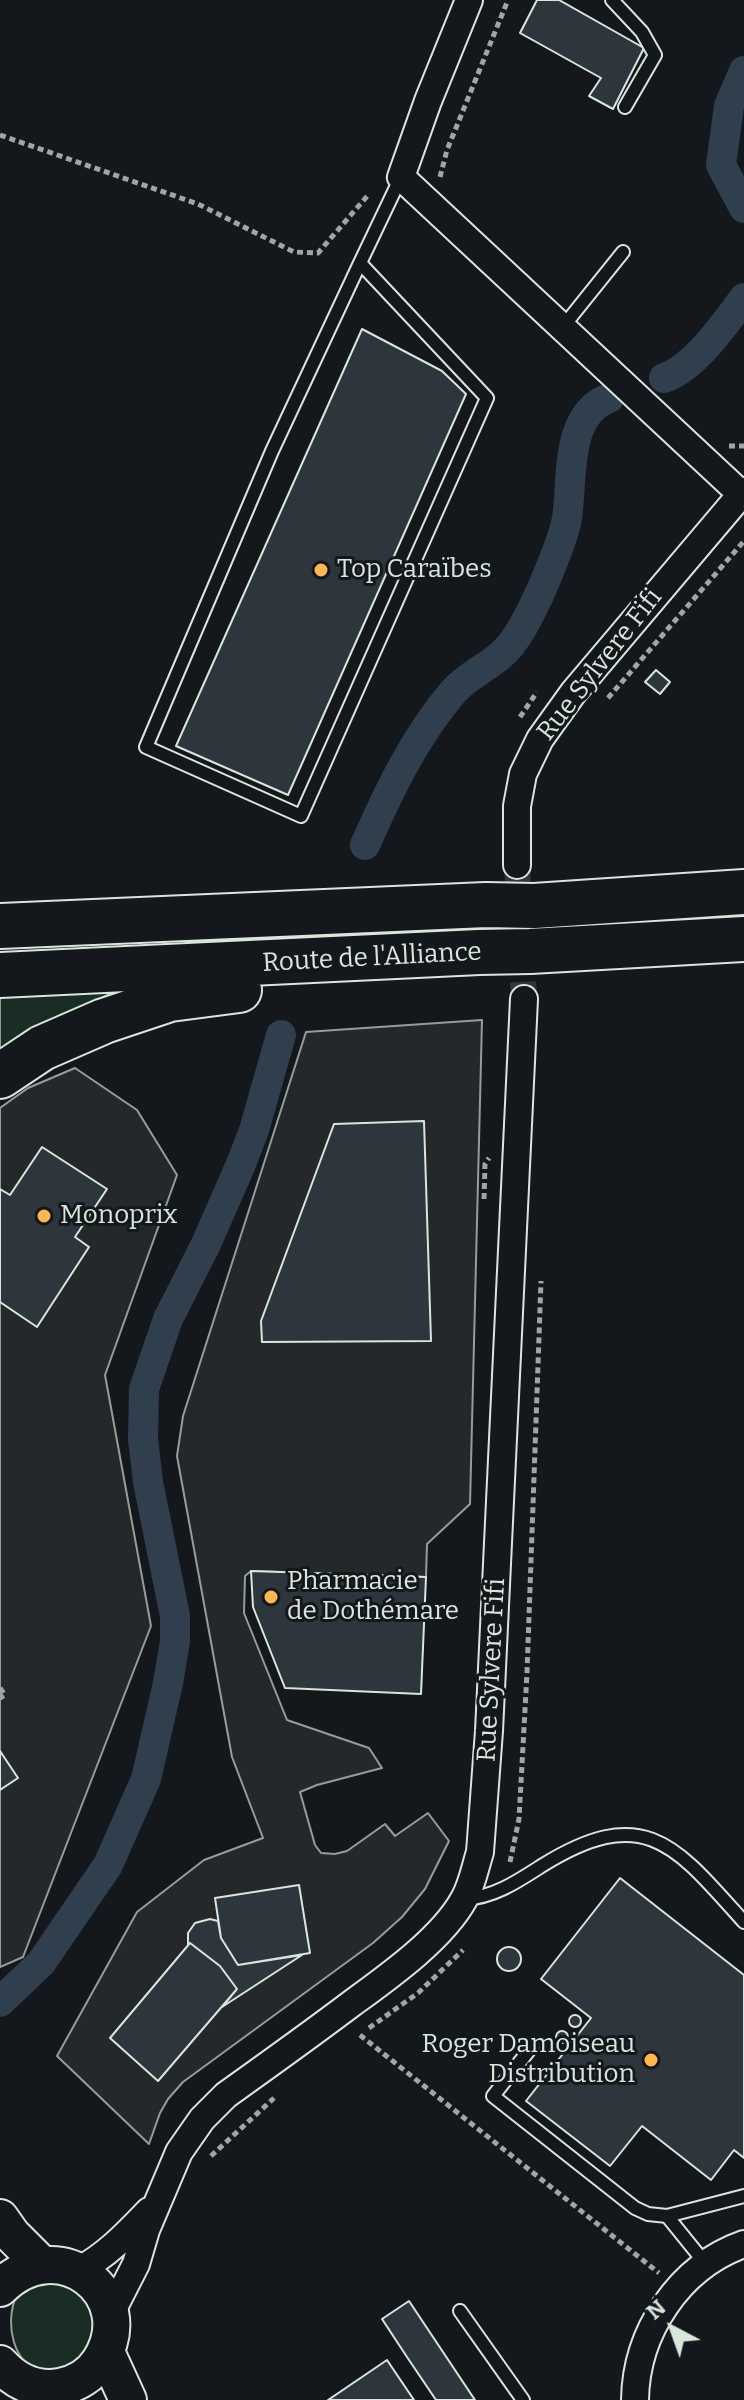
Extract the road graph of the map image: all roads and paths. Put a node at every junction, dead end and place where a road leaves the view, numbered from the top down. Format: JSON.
{"nodes":[{"id":1,"x":469,"y":0,"type":"edge"},
{"id":2,"x":508,"y":0,"type":"edge"},
{"id":3,"x":612,"y":0,"type":"edge"},
{"id":4,"x":625,"y":107,"type":"dead end"},
{"id":5,"x":0,"y":135,"type":"edge"},
{"id":6,"x":401,"y":177,"type":"junction"},
{"id":7,"x":440,"y":186,"type":"dead end"},
{"id":8,"x":623,"y":252,"type":"dead end"},
{"id":9,"x":360,"y":263,"type":"junction"},
{"id":10,"x":562,"y":328,"type":"junction"},
{"id":11,"x":721,"y":445,"type":"dead end"},
{"id":12,"x":744,"y":446,"type":"edge"},
{"id":13,"x":743,"y":493,"type":"edge"},
{"id":14,"x":744,"y":541,"type":"edge"},
{"id":15,"x":599,"y":708,"type":"dead end"},
{"id":16,"x":517,"y":865,"type":"tunnel mouth"},
{"id":17,"x":744,"y":892,"type":"edge"},
{"id":18,"x":0,"y":926,"type":"edge"},
{"id":19,"x":744,"y":939,"type":"edge"},
{"id":20,"x":442,"y":955,"type":"junction"},
{"id":21,"x":0,"y":975,"type":"edge"},
{"id":22,"x":524,"y":999,"type":"tunnel mouth"},
{"id":23,"x":0,"y":1076,"type":"edge"},
{"id":24,"x":495,"y":1147,"type":"dead end"},
{"id":25,"x":484,"y":1210,"type":"dead end"},
{"id":26,"x":0,"y":1688,"type":"edge"},
{"id":27,"x":0,"y":1698,"type":"edge"},
{"id":28,"x":465,"y":1899,"type":"junction"},
{"id":29,"x":744,"y":1922,"type":"edge"},
{"id":30,"x":350,"y":2042,"type":"dead end"},
{"id":31,"x":534,"y":2044,"type":"dead end"},
{"id":32,"x":277,"y":2095,"type":"dead end"},
{"id":33,"x":205,"y":2162,"type":"dead end"},
{"id":34,"x":744,"y":2196,"type":"edge"},
{"id":35,"x":156,"y":2203,"type":"junction"},
{"id":36,"x":667,"y":2216,"type":"junction"},
{"id":37,"x":0,"y":2218,"type":"edge"},
{"id":38,"x":744,"y":2244,"type":"edge"},
{"id":39,"x":705,"y":2263,"type":"junction"},
{"id":40,"x":41,"y":2264,"type":"junction"},
{"id":41,"x":78,"y":2271,"type":"junction"},
{"id":42,"x":666,"y":2279,"type":"dead end"},
{"id":43,"x":0,"y":2288,"type":"edge"},
{"id":44,"x":460,"y":2311,"type":"dead end"},
{"id":45,"x":110,"y":2315,"type":"junction"},
{"id":46,"x":106,"y":2352,"type":"junction"},
{"id":47,"x":0,"y":2364,"type":"edge"},
{"id":48,"x":54,"y":2394,"type":"edge"},
{"id":49,"x":128,"y":2400,"type":"edge"},
{"id":50,"x":523,"y":2400,"type":"edge"},
{"id":51,"x":635,"y":2400,"type":"edge"}],
"edges":[{"from":1,"to":6,"type":"street"},
{"from":2,"to":7,"type":"path"},
{"from":3,"to":4,"type":"lane"},
{"from":5,"to":6,"type":"path"},
{"from":6,"to":9,"type":"lane"},
{"from":6,"to":10,"type":"street"},
{"from":8,"to":10,"type":"lane"},
{"from":9,"to":9,"type":"lane"},
{"from":10,"to":13,"type":"street"},
{"from":11,"to":12,"type":"path"},
{"from":13,"to":16,"type":"street","name":"Rue Sylvere Fifi"},
{"from":14,"to":15,"type":"path"},
{"from":17,"to":18,"type":"highway","name":"Route de l'Alliance"},
{"from":19,"to":20,"type":"highway","name":"Route de l'Alliance"},
{"from":20,"to":21,"type":"highway","name":"Route de l'Alliance"},
{"from":20,"to":23,"type":"highway"},
{"from":22,"to":28,"type":"street","name":"Rue Sylvere Fifi"},
{"from":24,"to":25,"type":"path"},
{"from":26,"to":27,"type":"path"},
{"from":28,"to":29,"type":"lane"},
{"from":28,"to":35,"type":"street","name":"Rue Sylvere Fifi"},
{"from":30,"to":42,"type":"path"},
{"from":31,"to":36,"type":"lane"},
{"from":32,"to":33,"type":"path"},
{"from":34,"to":36,"type":"lane"},
{"from":35,"to":41,"type":"street","name":"Rue Sylvere Fifi"},
{"from":35,"to":45,"type":"street","name":"Rue Sylvere Fifi"},
{"from":36,"to":39,"type":"lane"},
{"from":37,"to":40,"type":"main road"},
{"from":38,"to":39,"type":"street"},
{"from":39,"to":51,"type":"street"},
{"from":40,"to":41,"type":"main road"},
{"from":40,"to":43,"type":"main road"},
{"from":41,"to":45,"type":"main road"},
{"from":44,"to":50,"type":"lane"},
{"from":45,"to":46,"type":"main road"},
{"from":46,"to":48,"type":"main road"},
{"from":46,"to":49,"type":"main road"},
{"from":47,"to":48,"type":"main road"}]}
